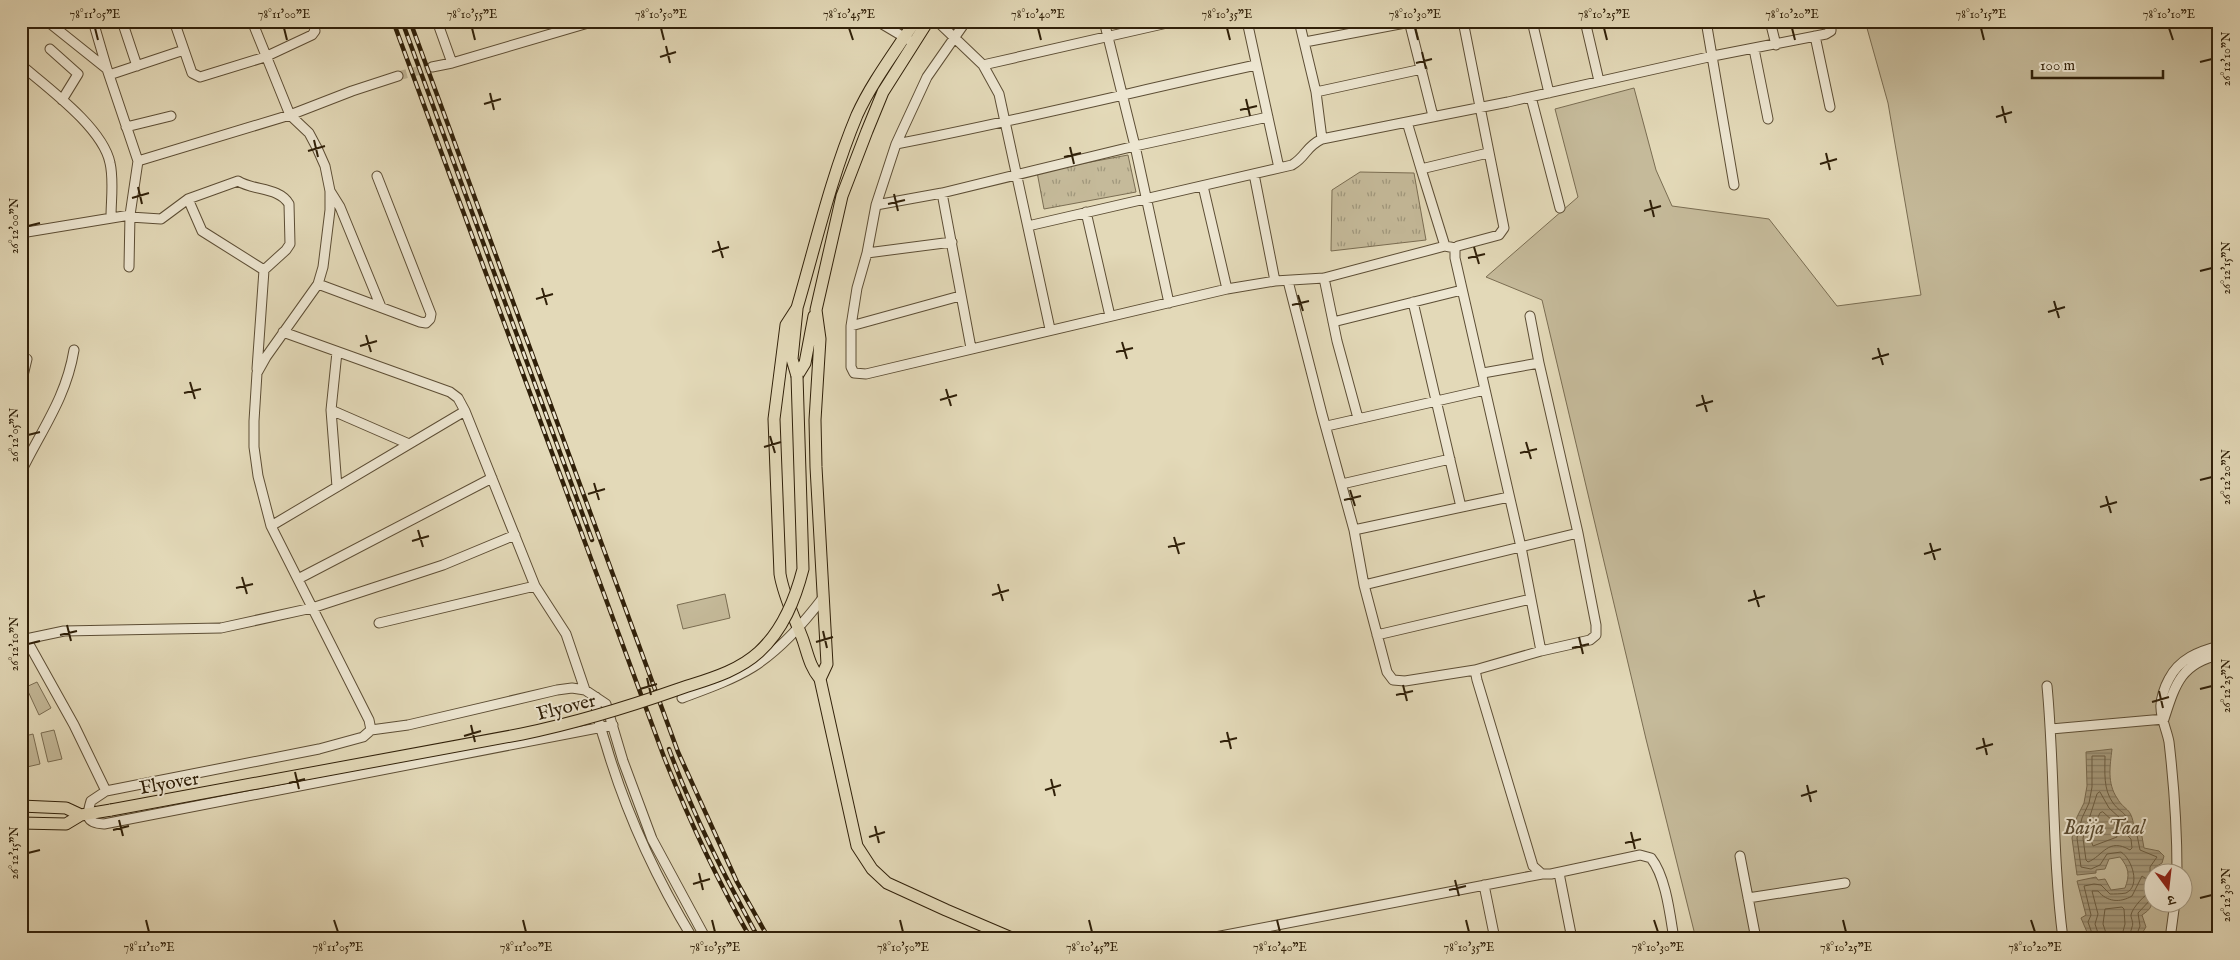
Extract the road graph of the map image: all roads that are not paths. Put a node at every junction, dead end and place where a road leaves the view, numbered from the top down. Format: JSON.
{"nodes":[{"id":1,"x":47,"y":21,"type":"edge"},
{"id":2,"x":94,"y":21,"type":"edge"},
{"id":3,"x":122,"y":21,"type":"edge"},
{"id":4,"x":174,"y":21,"type":"edge"},
{"id":5,"x":252,"y":21,"type":"edge"},
{"id":6,"x":313,"y":21,"type":"edge"},
{"id":7,"x":437,"y":21,"type":"edge"},
{"id":8,"x":595,"y":21,"type":"edge"},
{"id":9,"x":877,"y":21,"type":"edge"},
{"id":10,"x":915,"y":21,"type":"edge"},
{"id":11,"x":928,"y":21,"type":"edge"},
{"id":12,"x":937,"y":21,"type":"edge"},
{"id":13,"x":966,"y":21,"type":"edge"},
{"id":14,"x":1104,"y":21,"type":"edge"},
{"id":15,"x":1176,"y":21,"type":"edge"},
{"id":16,"x":1247,"y":21,"type":"edge"},
{"id":17,"x":1299,"y":21,"type":"edge"},
{"id":18,"x":1464,"y":21,"type":"edge"},
{"id":19,"x":1532,"y":21,"type":"edge"},
{"id":20,"x":1585,"y":21,"type":"edge"},
{"id":21,"x":1706,"y":21,"type":"edge"},
{"id":22,"x":1770,"y":21,"type":"edge"},
{"id":23,"x":1831,"y":21,"type":"edge"},
{"id":24,"x":570,"y":24,"type":"edge"},
{"id":25,"x":1362,"y":26,"type":"edge"},
{"id":26,"x":1108,"y":36,"type":"junction"},
{"id":27,"x":1815,"y":36,"type":"junction"},
{"id":28,"x":954,"y":39,"type":"junction"},
{"id":29,"x":909,"y":40,"type":"junction"},
{"id":30,"x":1304,"y":42,"type":"junction"},
{"id":31,"x":1776,"y":45,"type":"junction"},
{"id":32,"x":50,"y":49,"type":"dead end"},
{"id":33,"x":1754,"y":49,"type":"junction"},
{"id":34,"x":184,"y":50,"type":"junction"},
{"id":35,"x":1712,"y":56,"type":"junction"},
{"id":36,"x":266,"y":57,"type":"junction"},
{"id":37,"x":452,"y":63,"type":"junction"},
{"id":38,"x":21,"y":65,"type":"edge"},
{"id":39,"x":983,"y":65,"type":"junction"},
{"id":40,"x":1256,"y":65,"type":"junction"},
{"id":41,"x":136,"y":66,"type":"junction"},
{"id":42,"x":432,"y":67,"type":"tunnel mouth"},
{"id":43,"x":1422,"y":69,"type":"junction"},
{"id":44,"x":108,"y":72,"type":"junction"},
{"id":45,"x":398,"y":76,"type":"tunnel mouth"},
{"id":46,"x":1599,"y":81,"type":"junction"},
{"id":47,"x":1316,"y":92,"type":"junction"},
{"id":48,"x":1549,"y":93,"type":"junction"},
{"id":49,"x":1120,"y":94,"type":"junction"},
{"id":50,"x":1531,"y":97,"type":"junction"},
{"id":51,"x":62,"y":100,"type":"junction"},
{"id":52,"x":1830,"y":107,"type":"dead end"},
{"id":53,"x":1482,"y":108,"type":"junction"},
{"id":54,"x":290,"y":115,"type":"junction"},
{"id":55,"x":171,"y":116,"type":"dead end"},
{"id":56,"x":1433,"y":116,"type":"junction"},
{"id":57,"x":1268,"y":118,"type":"junction"},
{"id":58,"x":1768,"y":119,"type":"dead end"},
{"id":59,"x":1407,"y":122,"type":"junction"},
{"id":60,"x":1007,"y":123,"type":"junction"},
{"id":61,"x":126,"y":127,"type":"junction"},
{"id":62,"x":1322,"y":139,"type":"junction"},
{"id":63,"x":896,"y":144,"type":"junction"},
{"id":64,"x":1135,"y":146,"type":"junction"},
{"id":65,"x":1488,"y":153,"type":"junction"},
{"id":66,"x":138,"y":161,"type":"junction"},
{"id":67,"x":1279,"y":168,"type":"junction"},
{"id":68,"x":1421,"y":169,"type":"junction"},
{"id":69,"x":1254,"y":174,"type":"junction"},
{"id":70,"x":1017,"y":175,"type":"junction"},
{"id":71,"x":378,"y":176,"type":"dead end"},
{"id":72,"x":1734,"y":185,"type":"dead end"},
{"id":73,"x":1203,"y":186,"type":"junction"},
{"id":74,"x":330,"y":191,"type":"junction"},
{"id":75,"x":942,"y":193,"type":"junction"},
{"id":76,"x":1146,"y":198,"type":"junction"},
{"id":77,"x":188,"y":199,"type":"junction"},
{"id":78,"x":876,"y":205,"type":"junction"},
{"id":79,"x":1560,"y":208,"type":"dead end"},
{"id":80,"x":1086,"y":212,"type":"junction"},
{"id":81,"x":130,"y":216,"type":"junction"},
{"id":82,"x":111,"y":217,"type":"junction"},
{"id":83,"x":1028,"y":226,"type":"junction"},
{"id":84,"x":21,"y":233,"type":"edge"},
{"id":85,"x":952,"y":242,"type":"junction"},
{"id":86,"x":1445,"y":246,"type":"junction"},
{"id":87,"x":1455,"y":248,"type":"junction"},
{"id":88,"x":867,"y":253,"type":"junction"},
{"id":89,"x":129,"y":267,"type":"dead end"},
{"id":90,"x":264,"y":270,"type":"junction"},
{"id":91,"x":1324,"y":278,"type":"junction"},
{"id":92,"x":1275,"y":281,"type":"junction"},
{"id":93,"x":1288,"y":281,"type":"junction"},
{"id":94,"x":318,"y":284,"type":"junction"},
{"id":95,"x":1227,"y":289,"type":"junction"},
{"id":96,"x":1462,"y":290,"type":"junction"},
{"id":97,"x":960,"y":296,"type":"junction"},
{"id":98,"x":1413,"y":302,"type":"junction"},
{"id":99,"x":1169,"y":303,"type":"junction"},
{"id":100,"x":381,"y":307,"type":"junction"},
{"id":101,"x":797,"y":308,"type":"junction"},
{"id":102,"x":816,"y":310,"type":"junction"},
{"id":103,"x":1110,"y":316,"type":"junction"},
{"id":104,"x":1530,"y":316,"type":"dead end"},
{"id":105,"x":1333,"y":322,"type":"junction"},
{"id":106,"x":851,"y":326,"type":"junction"},
{"id":107,"x":1050,"y":329,"type":"junction"},
{"id":108,"x":283,"y":332,"type":"junction"},
{"id":109,"x":971,"y":348,"type":"junction"},
{"id":110,"x":74,"y":350,"type":"dead end"},
{"id":111,"x":337,"y":352,"type":"junction"},
{"id":112,"x":28,"y":359,"type":"dead end"},
{"id":113,"x":1539,"y":363,"type":"junction"},
{"id":114,"x":257,"y":373,"type":"junction"},
{"id":115,"x":1483,"y":373,"type":"junction"},
{"id":116,"x":797,"y":376,"type":"junction"},
{"id":117,"x":21,"y":384,"type":"edge"},
{"id":118,"x":1485,"y":390,"type":"junction"},
{"id":119,"x":1436,"y":401,"type":"junction"},
{"id":120,"x":331,"y":410,"type":"junction"},
{"id":121,"x":465,"y":411,"type":"junction"},
{"id":122,"x":1358,"y":418,"type":"junction"},
{"id":123,"x":1327,"y":426,"type":"junction"},
{"id":124,"x":409,"y":444,"type":"junction"},
{"id":125,"x":1450,"y":460,"type":"junction"},
{"id":126,"x":21,"y":472,"type":"edge"},
{"id":127,"x":492,"y":478,"type":"junction"},
{"id":128,"x":1342,"y":484,"type":"junction"},
{"id":129,"x":337,"y":487,"type":"junction"},
{"id":130,"x":1508,"y":497,"type":"junction"},
{"id":131,"x":1461,"y":507,"type":"junction"},
{"id":132,"x":271,"y":526,"type":"junction"},
{"id":133,"x":1354,"y":530,"type":"junction"},
{"id":134,"x":1578,"y":533,"type":"junction"},
{"id":135,"x":515,"y":535,"type":"junction"},
{"id":136,"x":1521,"y":546,"type":"junction"},
{"id":137,"x":298,"y":579,"type":"junction"},
{"id":138,"x":1364,"y":585,"type":"junction"},
{"id":139,"x":535,"y":586,"type":"junction"},
{"id":140,"x":822,"y":598,"type":"junction"},
{"id":141,"x":1531,"y":600,"type":"junction"},
{"id":142,"x":312,"y":608,"type":"junction"},
{"id":143,"x":379,"y":623,"type":"dead end"},
{"id":144,"x":798,"y":629,"type":"junction"},
{"id":145,"x":21,"y":630,"type":"edge"},
{"id":146,"x":1377,"y":635,"type":"junction"},
{"id":147,"x":26,"y":639,"type":"junction"},
{"id":148,"x":2219,"y":646,"type":"edge"},
{"id":149,"x":1541,"y":652,"type":"junction"},
{"id":150,"x":2219,"y":655,"type":"edge"},
{"id":151,"x":1475,"y":670,"type":"junction"},
{"id":152,"x":820,"y":679,"type":"junction"},
{"id":153,"x":2047,"y":686,"type":"dead end"},
{"id":154,"x":585,"y":690,"type":"junction"},
{"id":155,"x":596,"y":697,"type":"junction"},
{"id":156,"x":682,"y":698,"type":"dead end"},
{"id":157,"x":2164,"y":719,"type":"junction"},
{"id":158,"x":612,"y":725,"type":"junction"},
{"id":159,"x":601,"y":728,"type":"junction"},
{"id":160,"x":2051,"y":729,"type":"junction"},
{"id":161,"x":371,"y":730,"type":"junction"},
{"id":162,"x":106,"y":791,"type":"junction"},
{"id":163,"x":21,"y":806,"type":"edge"},
{"id":164,"x":84,"y":814,"type":"junction"},
{"id":165,"x":21,"y":823,"type":"edge"},
{"id":166,"x":1740,"y":856,"type":"dead end"},
{"id":167,"x":2176,"y":862,"type":"edge"},
{"id":168,"x":1559,"y":873,"type":"junction"},
{"id":169,"x":1542,"y":874,"type":"junction"},
{"id":170,"x":1845,"y":883,"type":"dead end"},
{"id":171,"x":1484,"y":885,"type":"junction"},
{"id":172,"x":1748,"y":898,"type":"junction"},
{"id":173,"x":2174,"y":912,"type":"edge"},
{"id":174,"x":692,"y":939,"type":"edge"},
{"id":175,"x":706,"y":939,"type":"edge"},
{"id":176,"x":1014,"y":939,"type":"edge"},
{"id":177,"x":1205,"y":939,"type":"edge"},
{"id":178,"x":1495,"y":939,"type":"edge"},
{"id":179,"x":1572,"y":939,"type":"edge"},
{"id":180,"x":1674,"y":939,"type":"edge"},
{"id":181,"x":1756,"y":939,"type":"edge"},
{"id":182,"x":2064,"y":939,"type":"edge"},
{"id":183,"x":2170,"y":939,"type":"edge"}],
"edges":[{"from":1,"to":44,"type":"street"},
{"from":2,"to":44,"type":"street"},
{"from":3,"to":41,"type":"street"},
{"from":4,"to":34,"type":"street"},
{"from":5,"to":36,"type":"street"},
{"from":6,"to":36,"type":"street"},
{"from":7,"to":37,"type":"street"},
{"from":8,"to":24,"type":"street"},
{"from":9,"to":29,"type":"street"},
{"from":10,"to":29,"type":"main road"},
{"from":11,"to":29,"type":"main road"},
{"from":12,"to":28,"type":"street"},
{"from":13,"to":28,"type":"street"},
{"from":14,"to":26,"type":"street"},
{"from":15,"to":26,"type":"street"},
{"from":16,"to":40,"type":"street"},
{"from":17,"to":30,"type":"street"},
{"from":18,"to":53,"type":"street"},
{"from":19,"to":48,"type":"street"},
{"from":20,"to":46,"type":"street"},
{"from":21,"to":35,"type":"street"},
{"from":22,"to":31,"type":"street"},
{"from":23,"to":27,"type":"street"},
{"from":24,"to":37,"type":"street"},
{"from":25,"to":30,"type":"street"},
{"from":25,"to":43,"type":"street"},
{"from":26,"to":39,"type":"street"},
{"from":26,"to":49,"type":"street"},
{"from":27,"to":31,"type":"street"},
{"from":27,"to":52,"type":"street"},
{"from":28,"to":39,"type":"street"},
{"from":28,"to":63,"type":"street"},
{"from":29,"to":101,"type":"main road"},
{"from":29,"to":102,"type":"main road","name":"Flyover"},
{"from":30,"to":47,"type":"street"},
{"from":31,"to":33,"type":"street"},
{"from":32,"to":51,"type":"street"},
{"from":33,"to":35,"type":"street"},
{"from":33,"to":58,"type":"street"},
{"from":34,"to":36,"type":"street"},
{"from":34,"to":41,"type":"street"},
{"from":35,"to":46,"type":"street"},
{"from":35,"to":72,"type":"street"},
{"from":36,"to":54,"type":"street"},
{"from":37,"to":42,"type":"street"},
{"from":38,"to":51,"type":"street"},
{"from":39,"to":60,"type":"street"},
{"from":40,"to":49,"type":"street"},
{"from":40,"to":57,"type":"street"},
{"from":41,"to":44,"type":"street"},
{"from":43,"to":47,"type":"street"},
{"from":43,"to":56,"type":"street"},
{"from":44,"to":61,"type":"street"},
{"from":45,"to":54,"type":"street"},
{"from":46,"to":48,"type":"street"},
{"from":47,"to":62,"type":"street"},
{"from":48,"to":50,"type":"street"},
{"from":49,"to":60,"type":"street"},
{"from":49,"to":64,"type":"street"},
{"from":50,"to":53,"type":"street"},
{"from":50,"to":79,"type":"street"},
{"from":51,"to":82,"type":"street"},
{"from":53,"to":56,"type":"street"},
{"from":53,"to":65,"type":"street"},
{"from":54,"to":66,"type":"street"},
{"from":54,"to":74,"type":"street"},
{"from":55,"to":61,"type":"street"},
{"from":56,"to":59,"type":"street"},
{"from":57,"to":64,"type":"street"},
{"from":57,"to":67,"type":"street"},
{"from":59,"to":62,"type":"street"},
{"from":59,"to":68,"type":"street"},
{"from":60,"to":63,"type":"street"},
{"from":60,"to":70,"type":"street"},
{"from":61,"to":66,"type":"street"},
{"from":62,"to":67,"type":"street"},
{"from":63,"to":78,"type":"street"},
{"from":64,"to":70,"type":"street"},
{"from":64,"to":76,"type":"street"},
{"from":65,"to":68,"type":"street"},
{"from":65,"to":87,"type":"street"},
{"from":66,"to":81,"type":"street"},
{"from":67,"to":69,"type":"street"},
{"from":68,"to":86,"type":"street"},
{"from":69,"to":73,"type":"street"},
{"from":69,"to":92,"type":"street"},
{"from":70,"to":75,"type":"street"},
{"from":70,"to":83,"type":"street"},
{"from":71,"to":100,"type":"street"},
{"from":73,"to":76,"type":"street"},
{"from":73,"to":95,"type":"street"},
{"from":74,"to":94,"type":"street"},
{"from":74,"to":100,"type":"street"},
{"from":75,"to":78,"type":"street"},
{"from":75,"to":85,"type":"street"},
{"from":76,"to":80,"type":"street"},
{"from":76,"to":99,"type":"street"},
{"from":77,"to":81,"type":"street"},
{"from":77,"to":90,"type":"street"},
{"from":77,"to":90,"type":"street"},
{"from":78,"to":88,"type":"street"},
{"from":80,"to":83,"type":"street"},
{"from":80,"to":103,"type":"street"},
{"from":81,"to":82,"type":"street"},
{"from":81,"to":89,"type":"street"},
{"from":82,"to":84,"type":"street"},
{"from":83,"to":107,"type":"street"},
{"from":85,"to":88,"type":"street"},
{"from":85,"to":97,"type":"street"},
{"from":86,"to":87,"type":"street"},
{"from":86,"to":91,"type":"street"},
{"from":87,"to":96,"type":"street"},
{"from":88,"to":106,"type":"street"},
{"from":90,"to":114,"type":"street"},
{"from":91,"to":93,"type":"street"},
{"from":91,"to":105,"type":"street"},
{"from":92,"to":93,"type":"street"},
{"from":92,"to":95,"type":"street"},
{"from":93,"to":123,"type":"street"},
{"from":94,"to":100,"type":"street"},
{"from":94,"to":108,"type":"street"},
{"from":95,"to":99,"type":"street"},
{"from":96,"to":98,"type":"street"},
{"from":96,"to":115,"type":"street"},
{"from":97,"to":106,"type":"street"},
{"from":97,"to":109,"type":"street"},
{"from":98,"to":105,"type":"street"},
{"from":98,"to":119,"type":"street"},
{"from":99,"to":103,"type":"street"},
{"from":101,"to":116,"type":"main road","name":"Flyover"},
{"from":101,"to":144,"type":"main road"},
{"from":102,"to":116,"type":"main road","name":"Flyover"},
{"from":102,"to":140,"type":"main road"},
{"from":103,"to":107,"type":"street"},
{"from":104,"to":113,"type":"street"},
{"from":105,"to":122,"type":"street"},
{"from":106,"to":109,"type":"street"},
{"from":107,"to":109,"type":"street"},
{"from":108,"to":111,"type":"street"},
{"from":108,"to":114,"type":"street"},
{"from":110,"to":126,"type":"street"},
{"from":111,"to":120,"type":"street"},
{"from":111,"to":121,"type":"street"},
{"from":112,"to":117,"type":"street"},
{"from":113,"to":115,"type":"street"},
{"from":113,"to":134,"type":"street"},
{"from":114,"to":132,"type":"street"},
{"from":115,"to":118,"type":"street"},
{"from":116,"to":164,"type":"main road","name":"Flyover","bridge":true},
{"from":118,"to":119,"type":"street"},
{"from":118,"to":130,"type":"street"},
{"from":119,"to":122,"type":"street"},
{"from":119,"to":125,"type":"street"},
{"from":120,"to":124,"type":"street"},
{"from":120,"to":129,"type":"street"},
{"from":121,"to":124,"type":"street"},
{"from":121,"to":127,"type":"street"},
{"from":122,"to":123,"type":"street"},
{"from":123,"to":128,"type":"street"},
{"from":124,"to":129,"type":"street"},
{"from":125,"to":128,"type":"street"},
{"from":125,"to":131,"type":"street"},
{"from":127,"to":135,"type":"street"},
{"from":127,"to":137,"type":"street"},
{"from":128,"to":133,"type":"street"},
{"from":129,"to":132,"type":"street"},
{"from":130,"to":131,"type":"street"},
{"from":130,"to":136,"type":"street"},
{"from":131,"to":133,"type":"street"},
{"from":132,"to":137,"type":"street"},
{"from":133,"to":138,"type":"street"},
{"from":134,"to":136,"type":"street"},
{"from":134,"to":149,"type":"street"},
{"from":135,"to":139,"type":"street"},
{"from":135,"to":142,"type":"street"},
{"from":136,"to":138,"type":"street"},
{"from":136,"to":141,"type":"street"},
{"from":137,"to":142,"type":"street"},
{"from":138,"to":146,"type":"street"},
{"from":139,"to":143,"type":"street"},
{"from":139,"to":154,"type":"street"},
{"from":140,"to":144,"type":"street"},
{"from":140,"to":152,"type":"main road"},
{"from":141,"to":146,"type":"street"},
{"from":141,"to":149,"type":"street"},
{"from":142,"to":147,"type":"street"},
{"from":142,"to":161,"type":"street"},
{"from":144,"to":152,"type":"main road"},
{"from":144,"to":156,"type":"street"},
{"from":145,"to":147,"type":"street"},
{"from":146,"to":151,"type":"street"},
{"from":147,"to":162,"type":"street"},
{"from":148,"to":157,"type":"street"},
{"from":149,"to":151,"type":"street"},
{"from":150,"to":157,"type":"street"},
{"from":151,"to":169,"type":"street"},
{"from":152,"to":176,"type":"main road"},
{"from":153,"to":160,"type":"street"},
{"from":154,"to":155,"type":"street"},
{"from":154,"to":161,"type":"street"},
{"from":155,"to":158,"type":"street"},
{"from":155,"to":159,"type":"street"},
{"from":157,"to":160,"type":"street"},
{"from":157,"to":167,"type":"street"},
{"from":158,"to":159,"type":"street"},
{"from":158,"to":175,"type":"street"},
{"from":159,"to":164,"type":"street"},
{"from":159,"to":174,"type":"street"},
{"from":160,"to":182,"type":"street"},
{"from":161,"to":162,"type":"street"},
{"from":162,"to":164,"type":"street"},
{"from":163,"to":164,"type":"main road"},
{"from":164,"to":165,"type":"main road"},
{"from":166,"to":172,"type":"street"},
{"from":168,"to":169,"type":"street"},
{"from":168,"to":179,"type":"street"},
{"from":168,"to":180,"type":"street"},
{"from":169,"to":171,"type":"street"},
{"from":170,"to":172,"type":"street"},
{"from":171,"to":177,"type":"street"},
{"from":171,"to":178,"type":"street"},
{"from":172,"to":181,"type":"street"},
{"from":173,"to":183,"type":"street"}]}
